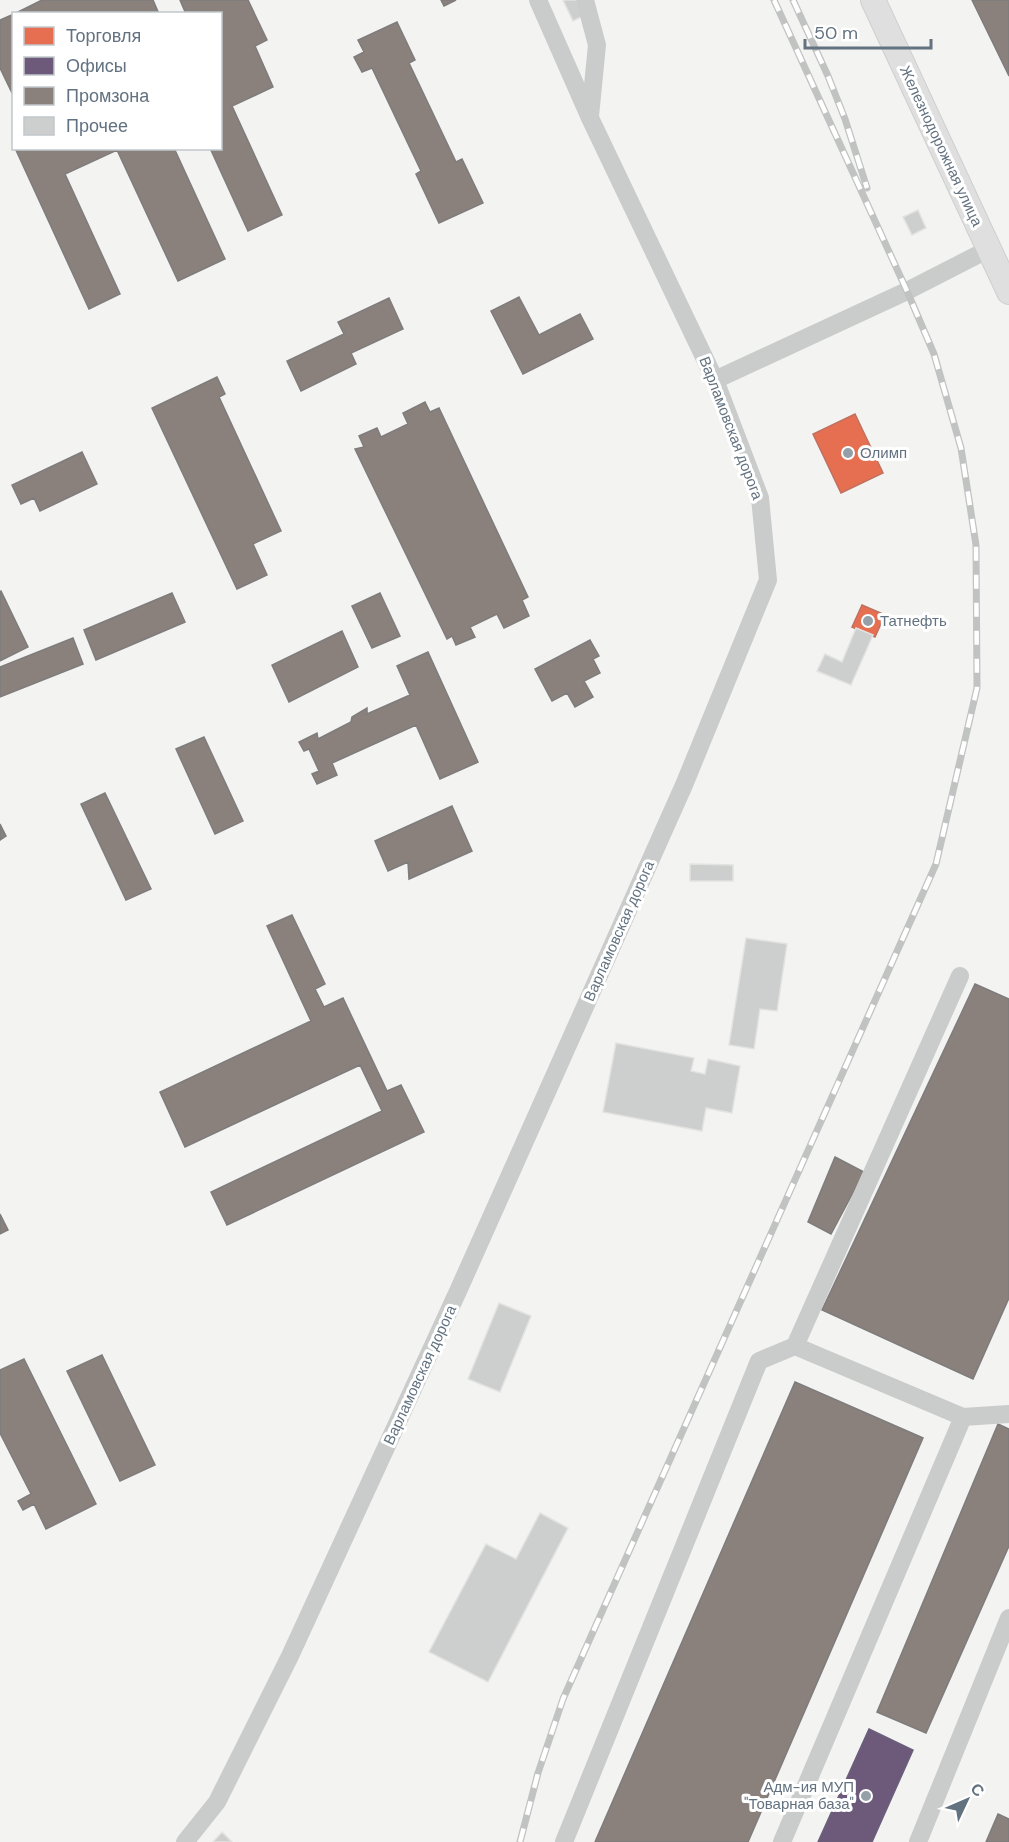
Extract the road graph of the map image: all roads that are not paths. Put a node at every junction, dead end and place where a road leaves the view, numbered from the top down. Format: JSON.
{"nodes":[{"id":1,"x":538,"y":0,"type":"edge"},
{"id":2,"x":585,"y":0,"type":"edge"},
{"id":3,"x":873,"y":0,"type":"edge"},
{"id":4,"x":590,"y":118,"type":"junction"},
{"id":5,"x":989,"y":249,"type":"junction"},
{"id":6,"x":1009,"y":292,"type":"edge"},
{"id":7,"x":715,"y":380,"type":"junction"},
{"id":8,"x":960,"y":975,"type":"dead end"},
{"id":9,"x":795,"y":1346,"type":"junction"},
{"id":10,"x":1009,"y":1414,"type":"edge"},
{"id":11,"x":963,"y":1417,"type":"junction"},
{"id":12,"x":1009,"y":1618,"type":"edge"},
{"id":13,"x":185,"y":1842,"type":"edge"},
{"id":14,"x":564,"y":1842,"type":"edge"},
{"id":15,"x":782,"y":1842,"type":"edge"},
{"id":16,"x":918,"y":1842,"type":"edge"}],
"edges":[{"from":1,"to":4,"type":"street","name":"Варламовская дорога"},
{"from":2,"to":4,"type":"street"},
{"from":3,"to":5,"type":"main road","name":"Железнодорожная улица"},
{"from":4,"to":7,"type":"street","name":"Варламовская дорога"},
{"from":5,"to":6,"type":"main road","name":"Железнодорожная улица"},
{"from":5,"to":7,"type":"street"},
{"from":7,"to":13,"type":"street","name":"Варламовская дорога"},
{"from":8,"to":9,"type":"street"},
{"from":9,"to":11,"type":"street"},
{"from":9,"to":14,"type":"street"},
{"from":10,"to":11,"type":"street"},
{"from":11,"to":15,"type":"street"},
{"from":12,"to":16,"type":"street"}]}
